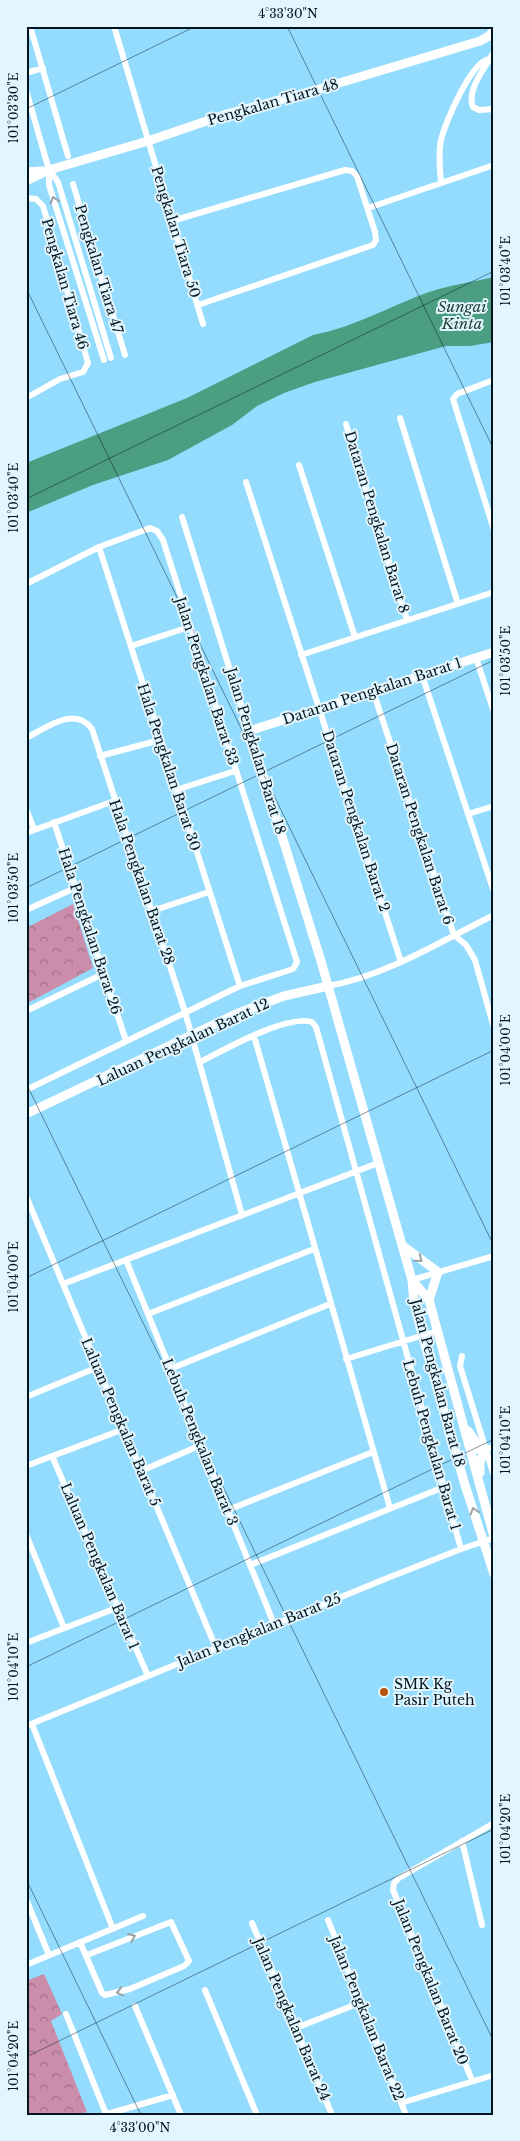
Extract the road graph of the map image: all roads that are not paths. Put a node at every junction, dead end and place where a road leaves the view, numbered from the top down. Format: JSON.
{"nodes":[{"id":1,"x":30,"y":26,"type":"edge"},
{"id":2,"x":114,"y":26,"type":"edge"},
{"id":3,"x":493,"y":31,"type":"edge"},
{"id":4,"x":494,"y":52,"type":"edge"},
{"id":5,"x":490,"y":59,"type":"junction"},
{"id":6,"x":43,"y":68,"type":"junction"},
{"id":7,"x":26,"y":73,"type":"edge"},
{"id":8,"x":26,"y":90,"type":"edge"},
{"id":9,"x":494,"y":109,"type":"edge"},
{"id":10,"x":148,"y":141,"type":"junction"},
{"id":11,"x":68,"y":156,"type":"dead end"},
{"id":12,"x":494,"y":165,"type":"edge"},
{"id":13,"x":49,"y":170,"type":"junction"},
{"id":14,"x":26,"y":172,"type":"edge"},
{"id":15,"x":26,"y":181,"type":"edge"},
{"id":16,"x":441,"y":183,"type":"junction"},
{"id":17,"x":73,"y":184,"type":"dead end"},
{"id":18,"x":26,"y":198,"type":"edge"},
{"id":19,"x":368,"y":208,"type":"junction"},
{"id":20,"x":172,"y":221,"type":"junction"},
{"id":21,"x":100,"y":273,"type":"junction"},
{"id":22,"x":86,"y":277,"type":"junction"},
{"id":23,"x":79,"y":280,"type":"junction"},
{"id":24,"x":198,"y":305,"type":"junction"},
{"id":25,"x":203,"y":324,"type":"dead end"},
{"id":26,"x":125,"y":355,"type":"dead end"},
{"id":27,"x":491,"y":381,"type":"dead end"},
{"id":28,"x":27,"y":395,"type":"edge"},
{"id":29,"x":400,"y":418,"type":"dead end"},
{"id":30,"x":346,"y":424,"type":"dead end"},
{"id":31,"x":299,"y":465,"type":"dead end"},
{"id":32,"x":246,"y":482,"type":"dead end"},
{"id":33,"x":182,"y":517,"type":"dead end"},
{"id":34,"x":494,"y":530,"type":"edge"},
{"id":35,"x":99,"y":547,"type":"junction"},
{"id":36,"x":26,"y":584,"type":"edge"},
{"id":37,"x":494,"y":592,"type":"edge"},
{"id":38,"x":458,"y":604,"type":"junction"},
{"id":39,"x":407,"y":620,"type":"junction"},
{"id":40,"x":189,"y":627,"type":"junction"},
{"id":41,"x":355,"y":637,"type":"junction"},
{"id":42,"x":131,"y":646,"type":"junction"},
{"id":43,"x":494,"y":652,"type":"edge"},
{"id":44,"x":301,"y":655,"type":"junction"},
{"id":45,"x":476,"y":658,"type":"junction"},
{"id":46,"x":422,"y":675,"type":"junction"},
{"id":47,"x":373,"y":691,"type":"junction"},
{"id":48,"x":320,"y":708,"type":"junction"},
{"id":49,"x":494,"y":712,"type":"edge"},
{"id":50,"x":249,"y":731,"type":"junction"},
{"id":51,"x":27,"y":736,"type":"edge"},
{"id":52,"x":160,"y":740,"type":"junction"},
{"id":53,"x":100,"y":756,"type":"junction"},
{"id":54,"x":235,"y":771,"type":"junction"},
{"id":55,"x":176,"y":790,"type":"junction"},
{"id":56,"x":114,"y":802,"type":"junction"},
{"id":57,"x":494,"y":806,"type":"edge"},
{"id":58,"x":27,"y":812,"type":"edge"},
{"id":59,"x":468,"y":814,"type":"junction"},
{"id":60,"x":54,"y":822,"type":"junction"},
{"id":61,"x":34,"y":829,"type":"junction"},
{"id":62,"x":26,"y":833,"type":"edge"},
{"id":63,"x":76,"y":888,"type":"junction"},
{"id":64,"x":209,"y":892,"type":"junction"},
{"id":65,"x":494,"y":892,"type":"edge"},
{"id":66,"x":26,"y":910,"type":"edge"},
{"id":67,"x":152,"y":911,"type":"junction"},
{"id":68,"x":494,"y":915,"type":"edge"},
{"id":69,"x":454,"y":935,"type":"junction"},
{"id":70,"x":401,"y":962,"type":"junction"},
{"id":71,"x":103,"y":974,"type":"junction"},
{"id":72,"x":240,"y":986,"type":"junction"},
{"id":73,"x":328,"y":986,"type":"junction"},
{"id":74,"x":26,"y":1011,"type":"edge"},
{"id":75,"x":185,"y":1012,"type":"junction"},
{"id":76,"x":494,"y":1028,"type":"edge"},
{"id":77,"x":192,"y":1035,"type":"junction"},
{"id":78,"x":254,"y":1036,"type":"junction"},
{"id":79,"x":126,"y":1041,"type":"junction"},
{"id":80,"x":200,"y":1062,"type":"junction"},
{"id":81,"x":26,"y":1090,"type":"edge"},
{"id":82,"x":26,"y":1114,"type":"edge"},
{"id":83,"x":378,"y":1162,"type":"junction"},
{"id":84,"x":355,"y":1171,"type":"junction"},
{"id":85,"x":298,"y":1193,"type":"junction"},
{"id":86,"x":26,"y":1196,"type":"edge"},
{"id":87,"x":242,"y":1215,"type":"junction"},
{"id":88,"x":402,"y":1244,"type":"junction"},
{"id":89,"x":314,"y":1249,"type":"junction"},
{"id":90,"x":494,"y":1256,"type":"edge"},
{"id":91,"x":126,"y":1260,"type":"junction"},
{"id":92,"x":438,"y":1272,"type":"junction"},
{"id":93,"x":412,"y":1280,"type":"junction"},
{"id":94,"x":63,"y":1284,"type":"junction"},
{"id":95,"x":429,"y":1300,"type":"junction"},
{"id":96,"x":330,"y":1304,"type":"junction"},
{"id":97,"x":148,"y":1314,"type":"junction"},
{"id":98,"x":437,"y":1331,"type":"junction"},
{"id":99,"x":422,"y":1335,"type":"junction"},
{"id":100,"x":403,"y":1341,"type":"junction"},
{"id":101,"x":462,"y":1356,"type":"dead end"},
{"id":102,"x":346,"y":1359,"type":"junction"},
{"id":103,"x":98,"y":1367,"type":"junction"},
{"id":104,"x":170,"y":1369,"type":"junction"},
{"id":105,"x":26,"y":1397,"type":"edge"},
{"id":106,"x":460,"y":1415,"type":"junction"},
{"id":107,"x":450,"y":1428,"type":"junction"},
{"id":108,"x":124,"y":1429,"type":"junction"},
{"id":109,"x":201,"y":1445,"type":"junction"},
{"id":110,"x":494,"y":1447,"type":"edge"},
{"id":111,"x":485,"y":1449,"type":"junction"},
{"id":112,"x":373,"y":1452,"type":"junction"},
{"id":113,"x":470,"y":1452,"type":"junction"},
{"id":114,"x":52,"y":1456,"type":"junction"},
{"id":115,"x":26,"y":1466,"type":"edge"},
{"id":116,"x":141,"y":1471,"type":"junction"},
{"id":117,"x":494,"y":1476,"type":"edge"},
{"id":118,"x":466,"y":1485,"type":"junction"},
{"id":119,"x":444,"y":1487,"type":"junction"},
{"id":120,"x":481,"y":1491,"type":"junction"},
{"id":121,"x":390,"y":1508,"type":"junction"},
{"id":122,"x":228,"y":1510,"type":"junction"},
{"id":123,"x":26,"y":1534,"type":"edge"},
{"id":124,"x":494,"y":1538,"type":"edge"},
{"id":125,"x":483,"y":1542,"type":"junction"},
{"id":126,"x":461,"y":1548,"type":"junction"},
{"id":127,"x":250,"y":1565,"type":"junction"},
{"id":128,"x":494,"y":1574,"type":"edge"},
{"id":129,"x":119,"y":1607,"type":"junction"},
{"id":130,"x":274,"y":1624,"type":"junction"},
{"id":131,"x":64,"y":1628,"type":"junction"},
{"id":132,"x":26,"y":1643,"type":"edge"},
{"id":133,"x":216,"y":1648,"type":"junction"},
{"id":134,"x":148,"y":1676,"type":"junction"},
{"id":135,"x":29,"y":1725,"type":"edge"},
{"id":136,"x":494,"y":1823,"type":"edge"},
{"id":137,"x":462,"y":1841,"type":"junction"},
{"id":138,"x":26,"y":1900,"type":"edge"},
{"id":139,"x":143,"y":1916,"type":"dead end"},
{"id":140,"x":328,"y":1920,"type":"dead end"},
{"id":141,"x":252,"y":1923,"type":"dead end"},
{"id":142,"x":482,"y":1925,"type":"dead end"},
{"id":143,"x":113,"y":1929,"type":"junction"},
{"id":144,"x":80,"y":1942,"type":"junction"},
{"id":145,"x":49,"y":1955,"type":"junction"},
{"id":146,"x":86,"y":1955,"type":"junction"},
{"id":147,"x":26,"y":1965,"type":"edge"},
{"id":148,"x":205,"y":1990,"type":"dead end"},
{"id":149,"x":362,"y":2002,"type":"junction"},
{"id":150,"x":136,"y":2006,"type":"dead end"},
{"id":151,"x":66,"y":2014,"type":"dead end"},
{"id":152,"x":296,"y":2028,"type":"junction"},
{"id":153,"x":494,"y":2075,"type":"edge"},
{"id":154,"x":472,"y":2080,"type":"junction"},
{"id":155,"x":173,"y":2095,"type":"junction"},
{"id":156,"x":401,"y":2103,"type":"junction"},
{"id":157,"x":105,"y":2115,"type":"edge"},
{"id":158,"x":181,"y":2115,"type":"edge"},
{"id":159,"x":257,"y":2115,"type":"edge"},
{"id":160,"x":332,"y":2115,"type":"edge"},
{"id":161,"x":406,"y":2115,"type":"edge"}],
"edges":[{"from":1,"to":6,"type":"street"},
{"from":2,"to":10,"type":"street","name":"Pengkalan Tiara 50"},
{"from":3,"to":10,"type":"street","name":"Pengkalan Tiara 48"},
{"from":4,"to":5,"type":"street"},
{"from":5,"to":9,"type":"street"},
{"from":5,"to":16,"type":"street"},
{"from":6,"to":7,"type":"street"},
{"from":6,"to":11,"type":"street"},
{"from":8,"to":13,"type":"street"},
{"from":10,"to":13,"type":"street","name":"Pengkalan Tiara 48"},
{"from":10,"to":20,"type":"street","name":"Pengkalan Tiara 50"},
{"from":12,"to":16,"type":"street"},
{"from":13,"to":14,"type":"street"},
{"from":13,"to":15,"type":"street"},
{"from":13,"to":22,"type":"street"},
{"from":23,"to":13,"type":"street","one_way":true},
{"from":16,"to":19,"type":"street"},
{"from":17,"to":21,"type":"street","name":"Pengkalan Tiara 47"},
{"from":18,"to":28,"type":"street","name":"Pengkalan Tiara 46"},
{"from":19,"to":20,"type":"street"},
{"from":19,"to":24,"type":"street"},
{"from":20,"to":24,"type":"street","name":"Pengkalan Tiara 50"},
{"from":21,"to":22,"type":"street"},
{"from":21,"to":26,"type":"street","name":"Pengkalan Tiara 47"},
{"from":22,"to":23,"type":"street"},
{"from":22,"to":23,"type":"street"},
{"from":24,"to":25,"type":"street","name":"Pengkalan Tiara 50"},
{"from":27,"to":34,"type":"street"},
{"from":29,"to":38,"type":"street"},
{"from":30,"to":39,"type":"street","name":"Dataran Pengkalan Barat 8"},
{"from":31,"to":41,"type":"street"},
{"from":32,"to":44,"type":"street","name":"Dataran Pengkalan Barat 2"},
{"from":33,"to":50,"type":"street","name":"Jalan Pengkalan Barat 18"},
{"from":35,"to":36,"type":"street","name":"Jalan Pengkalan Barat 33"},
{"from":35,"to":40,"type":"street","name":"Jalan Pengkalan Barat 33"},
{"from":35,"to":42,"type":"street","name":"Hala Pengkalan Barat 30"},
{"from":37,"to":38,"type":"street"},
{"from":38,"to":39,"type":"street"},
{"from":39,"to":41,"type":"street"},
{"from":40,"to":42,"type":"street"},
{"from":40,"to":54,"type":"street","name":"Jalan Pengkalan Barat 33"},
{"from":41,"to":44,"type":"street"},
{"from":42,"to":52,"type":"street","name":"Hala Pengkalan Barat 30"},
{"from":43,"to":45,"type":"street","name":"Dataran Pengkalan Barat 1"},
{"from":44,"to":48,"type":"street","name":"Dataran Pengkalan Barat 2"},
{"from":45,"to":46,"type":"street","name":"Dataran Pengkalan Barat 1"},
{"from":45,"to":49,"type":"street"},
{"from":46,"to":47,"type":"street","name":"Dataran Pengkalan Barat 1"},
{"from":46,"to":59,"type":"street"},
{"from":47,"to":48,"type":"street","name":"Dataran Pengkalan Barat 1"},
{"from":47,"to":69,"type":"street","name":"Dataran Pengkalan Barat 6"},
{"from":48,"to":50,"type":"street","name":"Dataran Pengkalan Barat 1"},
{"from":48,"to":70,"type":"street","name":"Dataran Pengkalan Barat 2"},
{"from":50,"to":73,"type":"street","name":"Jalan Pengkalan Barat 18"},
{"from":51,"to":53,"type":"street","name":"Hala Pengkalan Barat 28"},
{"from":52,"to":53,"type":"street"},
{"from":52,"to":55,"type":"street","name":"Hala Pengkalan Barat 30"},
{"from":53,"to":56,"type":"street","name":"Hala Pengkalan Barat 28"},
{"from":54,"to":55,"type":"street"},
{"from":54,"to":72,"type":"street","name":"Jalan Pengkalan Barat 33"},
{"from":55,"to":64,"type":"street","name":"Hala Pengkalan Barat 30"},
{"from":56,"to":60,"type":"street"},
{"from":56,"to":67,"type":"street","name":"Hala Pengkalan Barat 28"},
{"from":57,"to":59,"type":"street"},
{"from":58,"to":61,"type":"street"},
{"from":59,"to":65,"type":"street"},
{"from":60,"to":61,"type":"street"},
{"from":60,"to":63,"type":"street","name":"Hala Pengkalan Barat 26"},
{"from":61,"to":62,"type":"street"},
{"from":63,"to":66,"type":"street"},
{"from":63,"to":71,"type":"street","name":"Hala Pengkalan Barat 26"},
{"from":64,"to":67,"type":"street"},
{"from":64,"to":72,"type":"street","name":"Hala Pengkalan Barat 30"},
{"from":67,"to":75,"type":"street","name":"Hala Pengkalan Barat 28"},
{"from":68,"to":69,"type":"street","name":"Laluan Pengkalan Barat 12"},
{"from":69,"to":70,"type":"street","name":"Laluan Pengkalan Barat 12"},
{"from":69,"to":76,"type":"street","name":"Dataran Pengkalan Barat 6"},
{"from":70,"to":73,"type":"street","name":"Laluan Pengkalan Barat 12"},
{"from":71,"to":74,"type":"street"},
{"from":71,"to":79,"type":"street","name":"Hala Pengkalan Barat 26"},
{"from":72,"to":75,"type":"street"},
{"from":73,"to":77,"type":"street","name":"Laluan Pengkalan Barat 12"},
{"from":73,"to":83,"type":"street","name":"Jalan Pengkalan Barat 18"},
{"from":75,"to":77,"type":"street","name":"Hala Pengkalan Barat 28"},
{"from":75,"to":79,"type":"street"},
{"from":77,"to":80,"type":"street","name":"Hala Pengkalan Barat 28"},
{"from":77,"to":82,"type":"street","name":"Laluan Pengkalan Barat 12"},
{"from":78,"to":80,"type":"street"},
{"from":78,"to":84,"type":"street","name":"Lebuh Pengkalan Barat 1"},
{"from":78,"to":85,"type":"street"},
{"from":79,"to":81,"type":"street"},
{"from":80,"to":87,"type":"street","name":"Hala Pengkalan Barat 28"},
{"from":83,"to":84,"type":"street"},
{"from":83,"to":88,"type":"street","name":"Jalan Pengkalan Barat 18"},
{"from":84,"to":85,"type":"street"},
{"from":84,"to":100,"type":"street","name":"Lebuh Pengkalan Barat 1"},
{"from":85,"to":87,"type":"street"},
{"from":85,"to":89,"type":"street"},
{"from":86,"to":94,"type":"street","name":"Laluan Pengkalan Barat 5"},
{"from":87,"to":91,"type":"street"},
{"from":88,"to":92,"type":"street","one_way":true},
{"from":88,"to":93,"type":"street","name":"Jalan Pengkalan Barat 18"},
{"from":89,"to":96,"type":"street"},
{"from":89,"to":97,"type":"street"},
{"from":90,"to":92,"type":"street"},
{"from":91,"to":94,"type":"street"},
{"from":91,"to":97,"type":"street","name":"Lebuh Pengkalan Barat 3"},
{"from":92,"to":93,"type":"street"},
{"from":92,"to":95,"type":"street"},
{"from":93,"to":95,"type":"street","name":"Jalan Pengkalan Barat 18"},
{"from":93,"to":99,"type":"street","name":"Jalan Pengkalan Barat 18"},
{"from":94,"to":103,"type":"street","name":"Laluan Pengkalan Barat 5"},
{"from":95,"to":98,"type":"street","name":"Jalan Pengkalan Barat 18"},
{"from":96,"to":102,"type":"street"},
{"from":96,"to":104,"type":"street"},
{"from":97,"to":104,"type":"street","name":"Lebuh Pengkalan Barat 3"},
{"from":98,"to":99,"type":"street","name":"Lebuh Pengkalan Barat 1"},
{"from":98,"to":106,"type":"street","name":"Jalan Pengkalan Barat 18"},
{"from":99,"to":100,"type":"street","name":"Lebuh Pengkalan Barat 1"},
{"from":99,"to":107,"type":"street","name":"Jalan Pengkalan Barat 18"},
{"from":100,"to":102,"type":"street","name":"Lebuh Pengkalan Barat 1"},
{"from":100,"to":119,"type":"street","name":"Lebuh Pengkalan Barat 1"},
{"from":101,"to":111,"type":"street"},
{"from":102,"to":112,"type":"street"},
{"from":103,"to":105,"type":"street"},
{"from":103,"to":108,"type":"street","name":"Laluan Pengkalan Barat 5"},
{"from":104,"to":109,"type":"street","name":"Lebuh Pengkalan Barat 3"},
{"from":106,"to":111,"type":"street"},
{"from":106,"to":113,"type":"street","name":"Jalan Pengkalan Barat 18"},
{"from":107,"to":113,"type":"street"},
{"from":107,"to":118,"type":"street","name":"Jalan Pengkalan Barat 18"},
{"from":108,"to":114,"type":"street"},
{"from":108,"to":116,"type":"street","name":"Laluan Pengkalan Barat 5"},
{"from":109,"to":116,"type":"street"},
{"from":109,"to":122,"type":"street","name":"Lebuh Pengkalan Barat 3"},
{"from":110,"to":111,"type":"street"},
{"from":111,"to":113,"type":"street"},
{"from":111,"to":117,"type":"street"},
{"from":111,"to":120,"type":"street"},
{"from":112,"to":121,"type":"street"},
{"from":112,"to":122,"type":"street"},
{"from":113,"to":118,"type":"street"},
{"from":113,"to":120,"type":"street","name":"Jalan Pengkalan Barat 18"},
{"from":114,"to":115,"type":"street"},
{"from":114,"to":129,"type":"street","name":"Laluan Pengkalan Barat 1"},
{"from":116,"to":133,"type":"street","name":"Laluan Pengkalan Barat 5"},
{"from":125,"to":118,"type":"street","name":"Jalan Pengkalan Barat 18","one_way":true},
{"from":119,"to":121,"type":"street"},
{"from":119,"to":126,"type":"street","name":"Lebuh Pengkalan Barat 1"},
{"from":120,"to":124,"type":"street","name":"Jalan Pengkalan Barat 18"},
{"from":121,"to":127,"type":"street"},
{"from":122,"to":127,"type":"street","name":"Lebuh Pengkalan Barat 3"},
{"from":123,"to":131,"type":"street"},
{"from":124,"to":125,"type":"street","name":"Jalan Pengkalan Barat 25"},
{"from":125,"to":126,"type":"street","name":"Jalan Pengkalan Barat 25"},
{"from":125,"to":128,"type":"street","name":"Jalan Pengkalan Barat 18"},
{"from":126,"to":130,"type":"street","name":"Jalan Pengkalan Barat 25"},
{"from":127,"to":130,"type":"street","name":"Lebuh Pengkalan Barat 3"},
{"from":129,"to":131,"type":"street"},
{"from":129,"to":134,"type":"street","name":"Laluan Pengkalan Barat 1"},
{"from":130,"to":133,"type":"street","name":"Jalan Pengkalan Barat 25"},
{"from":131,"to":132,"type":"street"},
{"from":133,"to":134,"type":"street","name":"Jalan Pengkalan Barat 25"},
{"from":134,"to":135,"type":"street","name":"Jalan Pengkalan Barat 25"},
{"from":135,"to":143,"type":"street"},
{"from":136,"to":137,"type":"street"},
{"from":137,"to":142,"type":"street"},
{"from":137,"to":154,"type":"street","name":"Jalan Pengkalan Barat 20"},
{"from":138,"to":145,"type":"street"},
{"from":139,"to":143,"type":"street"},
{"from":140,"to":149,"type":"street","name":"Jalan Pengkalan Barat 22"},
{"from":141,"to":152,"type":"street","name":"Jalan Pengkalan Barat 24"},
{"from":143,"to":144,"type":"street"},
{"from":144,"to":145,"type":"street"},
{"from":144,"to":146,"type":"street"},
{"from":145,"to":147,"type":"street"},
{"from":146,"to":146,"type":"street","one_way":true},
{"from":148,"to":159,"type":"street"},
{"from":149,"to":152,"type":"street"},
{"from":149,"to":156,"type":"street","name":"Jalan Pengkalan Barat 22"},
{"from":150,"to":155,"type":"street"},
{"from":151,"to":157,"type":"street"},
{"from":152,"to":160,"type":"street","name":"Jalan Pengkalan Barat 24"},
{"from":153,"to":154,"type":"street"},
{"from":154,"to":156,"type":"street"},
{"from":155,"to":157,"type":"street"},
{"from":155,"to":158,"type":"street"},
{"from":156,"to":161,"type":"street","name":"Jalan Pengkalan Barat 22"}]}
